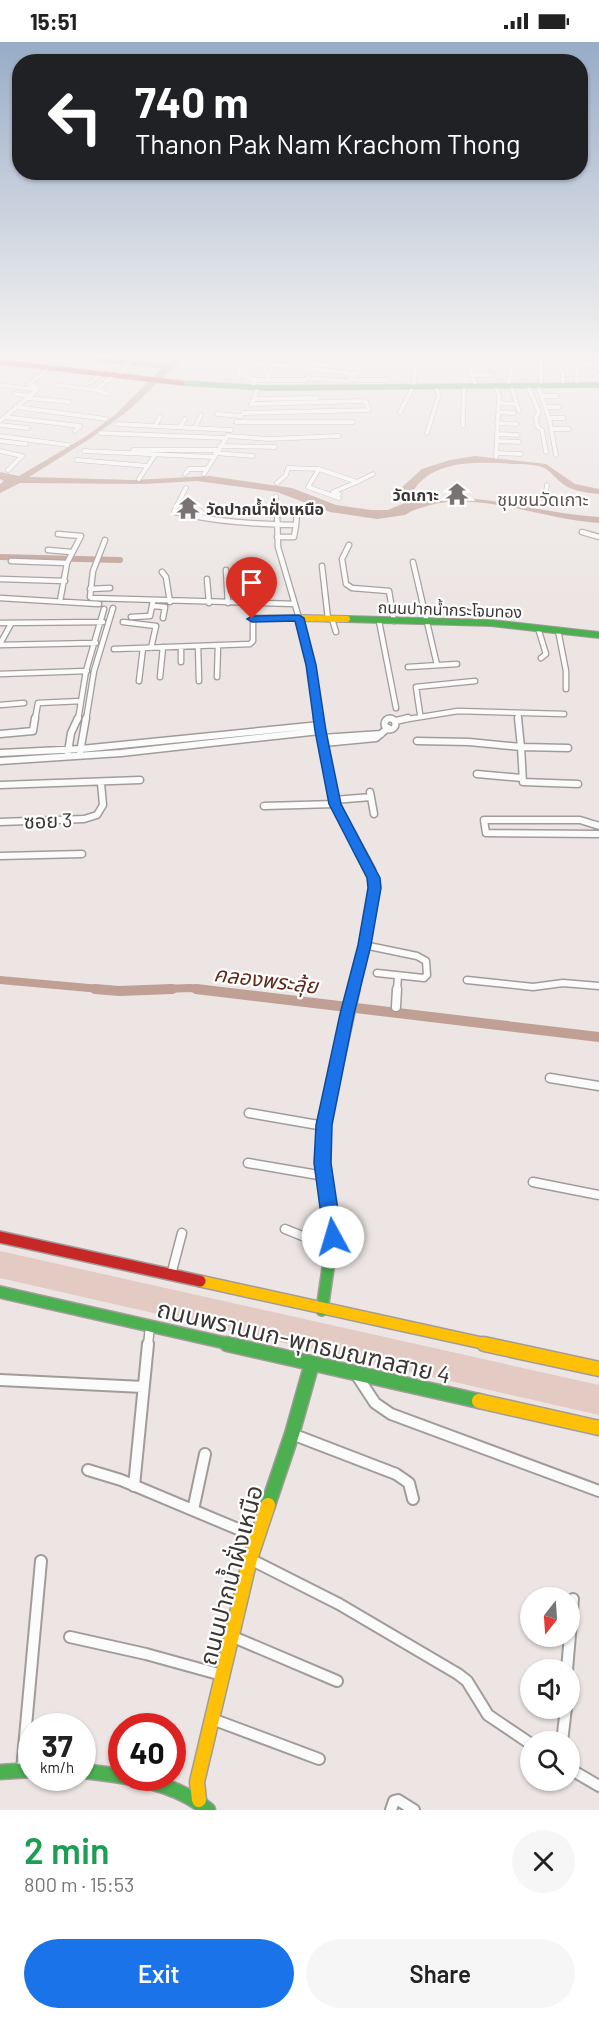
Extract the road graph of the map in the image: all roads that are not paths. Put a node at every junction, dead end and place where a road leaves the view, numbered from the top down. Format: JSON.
{"nodes":[{"id":1,"x":226,"y":437,"type":"edge"},
{"id":2,"x":11,"y":438,"type":"edge"},
{"id":3,"x":248,"y":438,"type":"edge"},
{"id":4,"x":286,"y":438,"type":"edge"},
{"id":5,"x":497,"y":438,"type":"edge"},
{"id":6,"x":543,"y":438,"type":"edge"},
{"id":7,"x":553,"y":438,"type":"edge"},
{"id":8,"x":0,"y":441,"type":"edge"},
{"id":9,"x":497,"y":441,"type":"junction"},
{"id":10,"x":519,"y":442,"type":"dead end"},
{"id":11,"x":27,"y":444,"type":"dead end"},
{"id":12,"x":68,"y":445,"type":"dead end"},
{"id":13,"x":274,"y":447,"type":"dead end"},
{"id":14,"x":84,"y":451,"type":"dead end"},
{"id":15,"x":0,"y":452,"type":"edge"},
{"id":16,"x":126,"y":452,"type":"junction"},
{"id":17,"x":216,"y":452,"type":"junction"},
{"id":18,"x":546,"y":452,"type":"dead end"},
{"id":19,"x":521,"y":454,"type":"dead end"},
{"id":20,"x":155,"y":455,"type":"junction"},
{"id":21,"x":556,"y":455,"type":"dead end"},
{"id":22,"x":254,"y":456,"type":"dead end"},
{"id":23,"x":77,"y":460,"type":"dead end"},
{"id":24,"x":148,"y":466,"type":"junction"},
{"id":25,"x":207,"y":469,"type":"junction"},
{"id":26,"x":319,"y":469,"type":"junction"},
{"id":27,"x":8,"y":470,"type":"dead end"},
{"id":28,"x":185,"y":474,"type":"dead end"},
{"id":29,"x":204,"y":474,"type":"dead end"},
{"id":30,"x":373,"y":474,"type":"dead end"},
{"id":31,"x":139,"y":479,"type":"dead end"},
{"id":32,"x":357,"y":482,"type":"junction"},
{"id":33,"x":277,"y":483,"type":"dead end"},
{"id":34,"x":546,"y":485,"type":"dead end"},
{"id":35,"x":186,"y":488,"type":"dead end"},
{"id":36,"x":276,"y":496,"type":"dead end"},
{"id":37,"x":549,"y":496,"type":"dead end"},
{"id":38,"x":276,"y":510,"type":"junction"},
{"id":39,"x":277,"y":524,"type":"junction"},
{"id":40,"x":297,"y":525,"type":"junction"},
{"id":41,"x":582,"y":532,"type":"dead end"},
{"id":42,"x":58,"y":534,"type":"dead end"},
{"id":43,"x":277,"y":537,"type":"junction"},
{"id":44,"x":599,"y":537,"type":"edge"},
{"id":45,"x":105,"y":540,"type":"dead end"},
{"id":46,"x":348,"y":545,"type":"dead end"},
{"id":47,"x":48,"y":550,"type":"dead end"},
{"id":48,"x":71,"y":552,"type":"junction"},
{"id":49,"x":10,"y":561,"type":"dead end"},
{"id":50,"x":67,"y":561,"type":"junction"},
{"id":51,"x":413,"y":562,"type":"dead end"},
{"id":52,"x":322,"y":567,"type":"dead end"},
{"id":53,"x":226,"y":570,"type":"dead end"},
{"id":54,"x":162,"y":572,"type":"dead end"},
{"id":55,"x":0,"y":579,"type":"edge"},
{"id":56,"x":207,"y":579,"type":"dead end"},
{"id":57,"x":65,"y":581,"type":"junction"},
{"id":58,"x":110,"y":588,"type":"dead end"},
{"id":59,"x":90,"y":589,"type":"junction"},
{"id":60,"x":0,"y":598,"type":"edge"},
{"id":61,"x":60,"y":601,"type":"junction"},
{"id":62,"x":170,"y":602,"type":"junction"},
{"id":63,"x":209,"y":603,"type":"junction"},
{"id":64,"x":228,"y":603,"type":"junction"},
{"id":65,"x":153,"y":604,"type":"junction"},
{"id":66,"x":295,"y":604,"type":"junction"},
{"id":67,"x":105,"y":607,"type":"junction"},
{"id":68,"x":131,"y":617,"type":"dead end"},
{"id":69,"x":164,"y":618,"type":"dead end"},
{"id":70,"x":299,"y":618,"type":"junction"},
{"id":71,"x":330,"y":619,"type":"junction"},
{"id":72,"x":425,"y":620,"type":"junction"},
{"id":73,"x":109,"y":621,"type":"junction"},
{"id":74,"x":379,"y":621,"type":"junction"},
{"id":75,"x":394,"y":621,"type":"junction"},
{"id":76,"x":101,"y":622,"type":"junction"},
{"id":77,"x":123,"y":622,"type":"dead end"},
{"id":78,"x":0,"y":623,"type":"edge"},
{"id":79,"x":11,"y":624,"type":"junction"},
{"id":80,"x":538,"y":628,"type":"junction"},
{"id":81,"x":558,"y":630,"type":"junction"},
{"id":82,"x":336,"y":632,"type":"dead end"},
{"id":83,"x":599,"y":635,"type":"edge"},
{"id":84,"x":95,"y":642,"type":"junction"},
{"id":85,"x":103,"y":642,"type":"junction"},
{"id":86,"x":0,"y":645,"type":"edge"},
{"id":87,"x":218,"y":645,"type":"junction"},
{"id":88,"x":198,"y":646,"type":"junction"},
{"id":89,"x":163,"y":647,"type":"junction"},
{"id":90,"x":181,"y":647,"type":"junction"},
{"id":91,"x":143,"y":648,"type":"junction"},
{"id":92,"x":151,"y":648,"type":"junction"},
{"id":93,"x":114,"y":649,"type":"dead end"},
{"id":94,"x":542,"y":658,"type":"dead end"},
{"id":95,"x":181,"y":662,"type":"dead end"},
{"id":96,"x":457,"y":664,"type":"dead end"},
{"id":97,"x":437,"y":665,"type":"junction"},
{"id":98,"x":408,"y":667,"type":"dead end"},
{"id":99,"x":86,"y":671,"type":"junction"},
{"id":100,"x":94,"y":671,"type":"junction"},
{"id":101,"x":0,"y":674,"type":"edge"},
{"id":102,"x":160,"y":677,"type":"dead end"},
{"id":103,"x":217,"y":677,"type":"dead end"},
{"id":104,"x":139,"y":681,"type":"dead end"},
{"id":105,"x":199,"y":681,"type":"dead end"},
{"id":106,"x":475,"y":681,"type":"dead end"},
{"id":107,"x":566,"y":689,"type":"dead end"},
{"id":108,"x":88,"y":701,"type":"junction"},
{"id":109,"x":79,"y":702,"type":"junction"},
{"id":110,"x":24,"y":704,"type":"dead end"},
{"id":111,"x":0,"y":705,"type":"edge"},
{"id":112,"x":396,"y":708,"type":"dead end"},
{"id":113,"x":420,"y":714,"type":"junction"},
{"id":114,"x":518,"y":714,"type":"junction"},
{"id":115,"x":564,"y":714,"type":"dead end"},
{"id":116,"x":78,"y":719,"type":"junction"},
{"id":117,"x":86,"y":719,"type":"junction"},
{"id":118,"x":0,"y":734,"type":"edge"},
{"id":119,"x":322,"y":734,"type":"junction"},
{"id":120,"x":191,"y":740,"type":"junction"},
{"id":121,"x":417,"y":741,"type":"dead end"},
{"id":122,"x":521,"y":747,"type":"junction"},
{"id":123,"x":568,"y":748,"type":"dead end"},
{"id":124,"x":81,"y":749,"type":"junction"},
{"id":125,"x":69,"y":750,"type":"junction"},
{"id":126,"x":0,"y":753,"type":"edge"},
{"id":127,"x":79,"y":756,"type":"junction"},
{"id":128,"x":67,"y":757,"type":"junction"},
{"id":129,"x":0,"y":761,"type":"edge"},
{"id":130,"x":477,"y":774,"type":"dead end"},
{"id":131,"x":522,"y":778,"type":"junction"},
{"id":132,"x":140,"y":780,"type":"dead end"},
{"id":133,"x":100,"y":783,"type":"junction"},
{"id":134,"x":578,"y":784,"type":"dead end"},
{"id":135,"x":0,"y":785,"type":"edge"},
{"id":136,"x":334,"y":802,"type":"junction"},
{"id":137,"x":264,"y":806,"type":"dead end"},
{"id":138,"x":374,"y":814,"type":"dead end"},
{"id":139,"x":531,"y":819,"type":"junction"},
{"id":140,"x":0,"y":822,"type":"edge"},
{"id":141,"x":599,"y":826,"type":"edge"},
{"id":142,"x":536,"y":834,"type":"junction"},
{"id":143,"x":599,"y":834,"type":"edge"},
{"id":144,"x":82,"y":854,"type":"dead end"},
{"id":145,"x":0,"y":856,"type":"edge"},
{"id":146,"x":364,"y":945,"type":"junction"},
{"id":147,"x":378,"y":973,"type":"dead end"},
{"id":148,"x":398,"y":976,"type":"junction"},
{"id":149,"x":467,"y":980,"type":"dead end"},
{"id":150,"x":599,"y":986,"type":"edge"},
{"id":151,"x":396,"y":1007,"type":"dead end"},
{"id":152,"x":550,"y":1078,"type":"dead end"},
{"id":153,"x":599,"y":1086,"type":"edge"},
{"id":154,"x":249,"y":1113,"type":"dead end"},
{"id":155,"x":324,"y":1125,"type":"junction"},
{"id":156,"x":248,"y":1163,"type":"dead end"},
{"id":157,"x":324,"y":1176,"type":"junction"},
{"id":158,"x":533,"y":1182,"type":"dead end"},
{"id":159,"x":599,"y":1195,"type":"edge"},
{"id":160,"x":285,"y":1229,"type":"dead end"},
{"id":161,"x":182,"y":1233,"type":"dead end"},
{"id":162,"x":0,"y":1237,"type":"edge"},
{"id":163,"x":332,"y":1248,"type":"junction"},
{"id":164,"x":171,"y":1275,"type":"junction"},
{"id":165,"x":0,"y":1292,"type":"edge"},
{"id":166,"x":322,"y":1310,"type":"junction"},
{"id":167,"x":150,"y":1326,"type":"junction"},
{"id":168,"x":312,"y":1363,"type":"junction"},
{"id":169,"x":599,"y":1370,"type":"edge"},
{"id":170,"x":356,"y":1374,"type":"junction"},
{"id":171,"x":0,"y":1380,"type":"edge"},
{"id":172,"x":142,"y":1386,"type":"junction"},
{"id":173,"x":599,"y":1428,"type":"edge"},
{"id":174,"x":292,"y":1434,"type":"junction"},
{"id":175,"x":205,"y":1454,"type":"dead end"},
{"id":176,"x":88,"y":1470,"type":"dead end"},
{"id":177,"x":134,"y":1486,"type":"junction"},
{"id":178,"x":599,"y":1491,"type":"edge"},
{"id":179,"x":413,"y":1499,"type":"dead end"},
{"id":180,"x":193,"y":1510,"type":"junction"},
{"id":181,"x":257,"y":1537,"type":"junction"},
{"id":182,"x":250,"y":1559,"type":"junction"},
{"id":183,"x":41,"y":1561,"type":"dead end"},
{"id":184,"x":231,"y":1636,"type":"junction"},
{"id":185,"x":70,"y":1637,"type":"dead end"},
{"id":186,"x":222,"y":1676,"type":"junction"},
{"id":187,"x":337,"y":1681,"type":"dead end"},
{"id":188,"x":31,"y":1713,"type":"edge"},
{"id":189,"x":211,"y":1718,"type":"junction"},
{"id":190,"x":520,"y":1737,"type":"edge"},
{"id":191,"x":319,"y":1759,"type":"dead end"},
{"id":192,"x":18,"y":1771,"type":"edge"},
{"id":193,"x":0,"y":1772,"type":"edge"},
{"id":194,"x":96,"y":1774,"type":"edge"},
{"id":195,"x":580,"y":1775,"type":"edge"},
{"id":196,"x":599,"y":1786,"type":"edge"},
{"id":197,"x":199,"y":1800,"type":"junction"},
{"id":198,"x":208,"y":1810,"type":"edge"},
{"id":199,"x":391,"y":1810,"type":"edge"},
{"id":200,"x":414,"y":1810,"type":"edge"}],
"edges":[{"from":1,"to":17,"type":"street"},
{"from":2,"to":12,"type":"street"},
{"from":3,"to":4,"type":"street"},
{"from":5,"to":9,"type":"street"},
{"from":6,"to":18,"type":"street"},
{"from":7,"to":21,"type":"street"},
{"from":8,"to":11,"type":"street"},
{"from":9,"to":10,"type":"street"},
{"from":9,"to":19,"type":"street"},
{"from":13,"to":17,"type":"street"},
{"from":14,"to":16,"type":"street"},
{"from":15,"to":27,"type":"street"},
{"from":16,"to":17,"type":"street"},
{"from":16,"to":20,"type":"street"},
{"from":17,"to":20,"type":"street"},
{"from":17,"to":22,"type":"street"},
{"from":17,"to":25,"type":"street"},
{"from":20,"to":24,"type":"street"},
{"from":23,"to":24,"type":"street"},
{"from":24,"to":31,"type":"street"},
{"from":25,"to":28,"type":"street"},
{"from":25,"to":29,"type":"street"},
{"from":26,"to":32,"type":"street"},
{"from":26,"to":32,"type":"street"},
{"from":26,"to":33,"type":"street"},
{"from":30,"to":32,"type":"street"},
{"from":34,"to":37,"type":"street"},
{"from":35,"to":39,"type":"street"},
{"from":36,"to":38,"type":"street"},
{"from":38,"to":39,"type":"street"},
{"from":38,"to":40,"type":"street"},
{"from":39,"to":40,"type":"street"},
{"from":39,"to":43,"type":"street"},
{"from":40,"to":43,"type":"street"},
{"from":41,"to":44,"type":"street"},
{"from":42,"to":48,"type":"street"},
{"from":43,"to":66,"type":"street"},
{"from":45,"to":59,"type":"street"},
{"from":46,"to":75,"type":"street"},
{"from":47,"to":48,"type":"street"},
{"from":48,"to":50,"type":"street"},
{"from":49,"to":50,"type":"street"},
{"from":50,"to":57,"type":"street"},
{"from":51,"to":72,"type":"street"},
{"from":52,"to":71,"type":"street"},
{"from":53,"to":64,"type":"street"},
{"from":54,"to":62,"type":"street"},
{"from":55,"to":57,"type":"street"},
{"from":56,"to":63,"type":"street"},
{"from":57,"to":61,"type":"street"},
{"from":58,"to":59,"type":"street"},
{"from":59,"to":65,"type":"street"},
{"from":60,"to":61,"type":"street"},
{"from":61,"to":67,"type":"street"},
{"from":62,"to":63,"type":"street"},
{"from":62,"to":65,"type":"street"},
{"from":63,"to":64,"type":"street"},
{"from":64,"to":66,"type":"street"},
{"from":65,"to":68,"type":"street"},
{"from":65,"to":69,"type":"street"},
{"from":66,"to":70,"type":"street"},
{"from":67,"to":73,"type":"street"},
{"from":67,"to":76,"type":"street"},
{"from":70,"to":71,"type":"main road","name":"ถนนปากน้ำกระโจมทอง"},
{"from":70,"to":87,"type":"street"},
{"from":70,"to":119,"type":"main road"},
{"from":71,"to":74,"type":"main road","name":"ถนนปากน้ำกระโจมทอง"},
{"from":71,"to":82,"type":"street"},
{"from":72,"to":75,"type":"main road","name":"ถนนปากน้ำกระโจมทอง"},
{"from":72,"to":80,"type":"main road","name":"ถนนปากน้ำกระโจมทอง"},
{"from":72,"to":97,"type":"street"},
{"from":73,"to":76,"type":"street"},
{"from":73,"to":85,"type":"street"},
{"from":74,"to":75,"type":"main road","name":"ถนนปากน้ำกระโจมทอง"},
{"from":74,"to":112,"type":"street"},
{"from":76,"to":79,"type":"street"},
{"from":76,"to":84,"type":"street"},
{"from":77,"to":92,"type":"street"},
{"from":78,"to":79,"type":"street"},
{"from":79,"to":86,"type":"street"},
{"from":80,"to":81,"type":"main road","name":"ถนนปากน้ำกระโจมทอง"},
{"from":80,"to":94,"type":"street"},
{"from":81,"to":83,"type":"main road","name":"ถนนปากน้ำกระโจมทอง"},
{"from":81,"to":107,"type":"street"},
{"from":84,"to":85,"type":"street"},
{"from":84,"to":86,"type":"street"},
{"from":84,"to":99,"type":"street"},
{"from":85,"to":100,"type":"street"},
{"from":87,"to":88,"type":"street"},
{"from":87,"to":103,"type":"street"},
{"from":88,"to":90,"type":"street"},
{"from":88,"to":105,"type":"street"},
{"from":89,"to":90,"type":"street"},
{"from":89,"to":92,"type":"street"},
{"from":89,"to":102,"type":"street"},
{"from":90,"to":95,"type":"street"},
{"from":91,"to":92,"type":"street"},
{"from":91,"to":93,"type":"street"},
{"from":91,"to":104,"type":"street"},
{"from":96,"to":97,"type":"street"},
{"from":97,"to":98,"type":"street"},
{"from":99,"to":100,"type":"street"},
{"from":99,"to":101,"type":"street"},
{"from":99,"to":109,"type":"street"},
{"from":100,"to":108,"type":"street"},
{"from":106,"to":113,"type":"street"},
{"from":108,"to":109,"type":"street"},
{"from":108,"to":117,"type":"street"},
{"from":109,"to":116,"type":"street"},
{"from":109,"to":118,"type":"street"},
{"from":110,"to":111,"type":"street"},
{"from":113,"to":114,"type":"street"},
{"from":113,"to":119,"type":"street"},
{"from":114,"to":115,"type":"street"},
{"from":114,"to":122,"type":"street"},
{"from":116,"to":117,"type":"street"},
{"from":116,"to":125,"type":"street"},
{"from":117,"to":124,"type":"street"},
{"from":119,"to":120,"type":"street"},
{"from":119,"to":136,"type":"main road"},
{"from":120,"to":124,"type":"street"},
{"from":120,"to":127,"type":"street"},
{"from":121,"to":122,"type":"street"},
{"from":122,"to":123,"type":"street"},
{"from":122,"to":131,"type":"street"},
{"from":124,"to":125,"type":"street"},
{"from":124,"to":127,"type":"street"},
{"from":125,"to":126,"type":"street"},
{"from":125,"to":128,"type":"street"},
{"from":127,"to":128,"type":"street"},
{"from":128,"to":129,"type":"street"},
{"from":130,"to":131,"type":"street"},
{"from":131,"to":134,"type":"street"},
{"from":132,"to":133,"type":"street"},
{"from":133,"to":135,"type":"street"},
{"from":133,"to":140,"type":"street","name":"ซอย 3"},
{"from":136,"to":137,"type":"street"},
{"from":136,"to":138,"type":"street"},
{"from":136,"to":146,"type":"main road"},
{"from":139,"to":141,"type":"street"},
{"from":139,"to":142,"type":"street"},
{"from":139,"to":142,"type":"street"},
{"from":142,"to":143,"type":"street"},
{"from":144,"to":145,"type":"street"},
{"from":146,"to":148,"type":"street"},
{"from":146,"to":155,"type":"main road"},
{"from":147,"to":148,"type":"street"},
{"from":148,"to":151,"type":"street"},
{"from":149,"to":150,"type":"street"},
{"from":152,"to":153,"type":"street"},
{"from":154,"to":155,"type":"street"},
{"from":155,"to":157,"type":"main road"},
{"from":156,"to":157,"type":"street"},
{"from":157,"to":163,"type":"main road"},
{"from":158,"to":159,"type":"street"},
{"from":160,"to":163,"type":"street"},
{"from":161,"to":164,"type":"street"},
{"from":162,"to":164,"type":"main road","name":"ถนนพรานนก-พุทธมณฑลสาย 4"},
{"from":163,"to":166,"type":"main road"},
{"from":164,"to":166,"type":"main road","name":"ถนนพรานนก-พุทธมณฑลสาย 4"},
{"from":165,"to":167,"type":"main road","name":"ถนนพรานนก-พุทธมณฑลสาย 4"},
{"from":166,"to":169,"type":"main road","name":"ถนนพรานนก-พุทธมณฑลสาย 4"},
{"from":167,"to":168,"type":"main road","name":"ถนนพรานนก-พุทธมณฑลสาย 4"},
{"from":167,"to":172,"type":"street"},
{"from":168,"to":170,"type":"main road","name":"ถนนพรานนก-พุทธมณฑลสาย 4"},
{"from":168,"to":174,"type":"main road","name":"ถนนปากน้ำฝั่งเหนือ"},
{"from":170,"to":173,"type":"main road","name":"ถนนพรานนก-พุทธมณฑลสาย 4"},
{"from":170,"to":178,"type":"street"},
{"from":171,"to":172,"type":"street"},
{"from":172,"to":177,"type":"street"},
{"from":174,"to":179,"type":"street"},
{"from":174,"to":181,"type":"main road","name":"ถนนปากน้ำฝั่งเหนือ"},
{"from":175,"to":180,"type":"street"},
{"from":176,"to":177,"type":"street"},
{"from":177,"to":180,"type":"street"},
{"from":180,"to":181,"type":"street"},
{"from":181,"to":182,"type":"main road","name":"ถนนปากน้ำฝั่งเหนือ"},
{"from":182,"to":184,"type":"main road","name":"ถนนปากน้ำฝั่งเหนือ"},
{"from":182,"to":190,"type":"street"},
{"from":183,"to":188,"type":"street"},
{"from":184,"to":186,"type":"main road","name":"ถนนปากน้ำฝั่งเหนือ"},
{"from":184,"to":187,"type":"street"},
{"from":185,"to":186,"type":"street"},
{"from":186,"to":189,"type":"main road","name":"ถนนปากน้ำฝั่งเหนือ"},
{"from":189,"to":191,"type":"street"},
{"from":189,"to":197,"type":"main road","name":"ถนนปากน้ำฝั่งเหนือ"},
{"from":192,"to":193,"type":"main road"},
{"from":194,"to":197,"type":"main road"},
{"from":195,"to":196,"type":"street"},
{"from":197,"to":198,"type":"main road"},
{"from":199,"to":200,"type":"street"}]}
